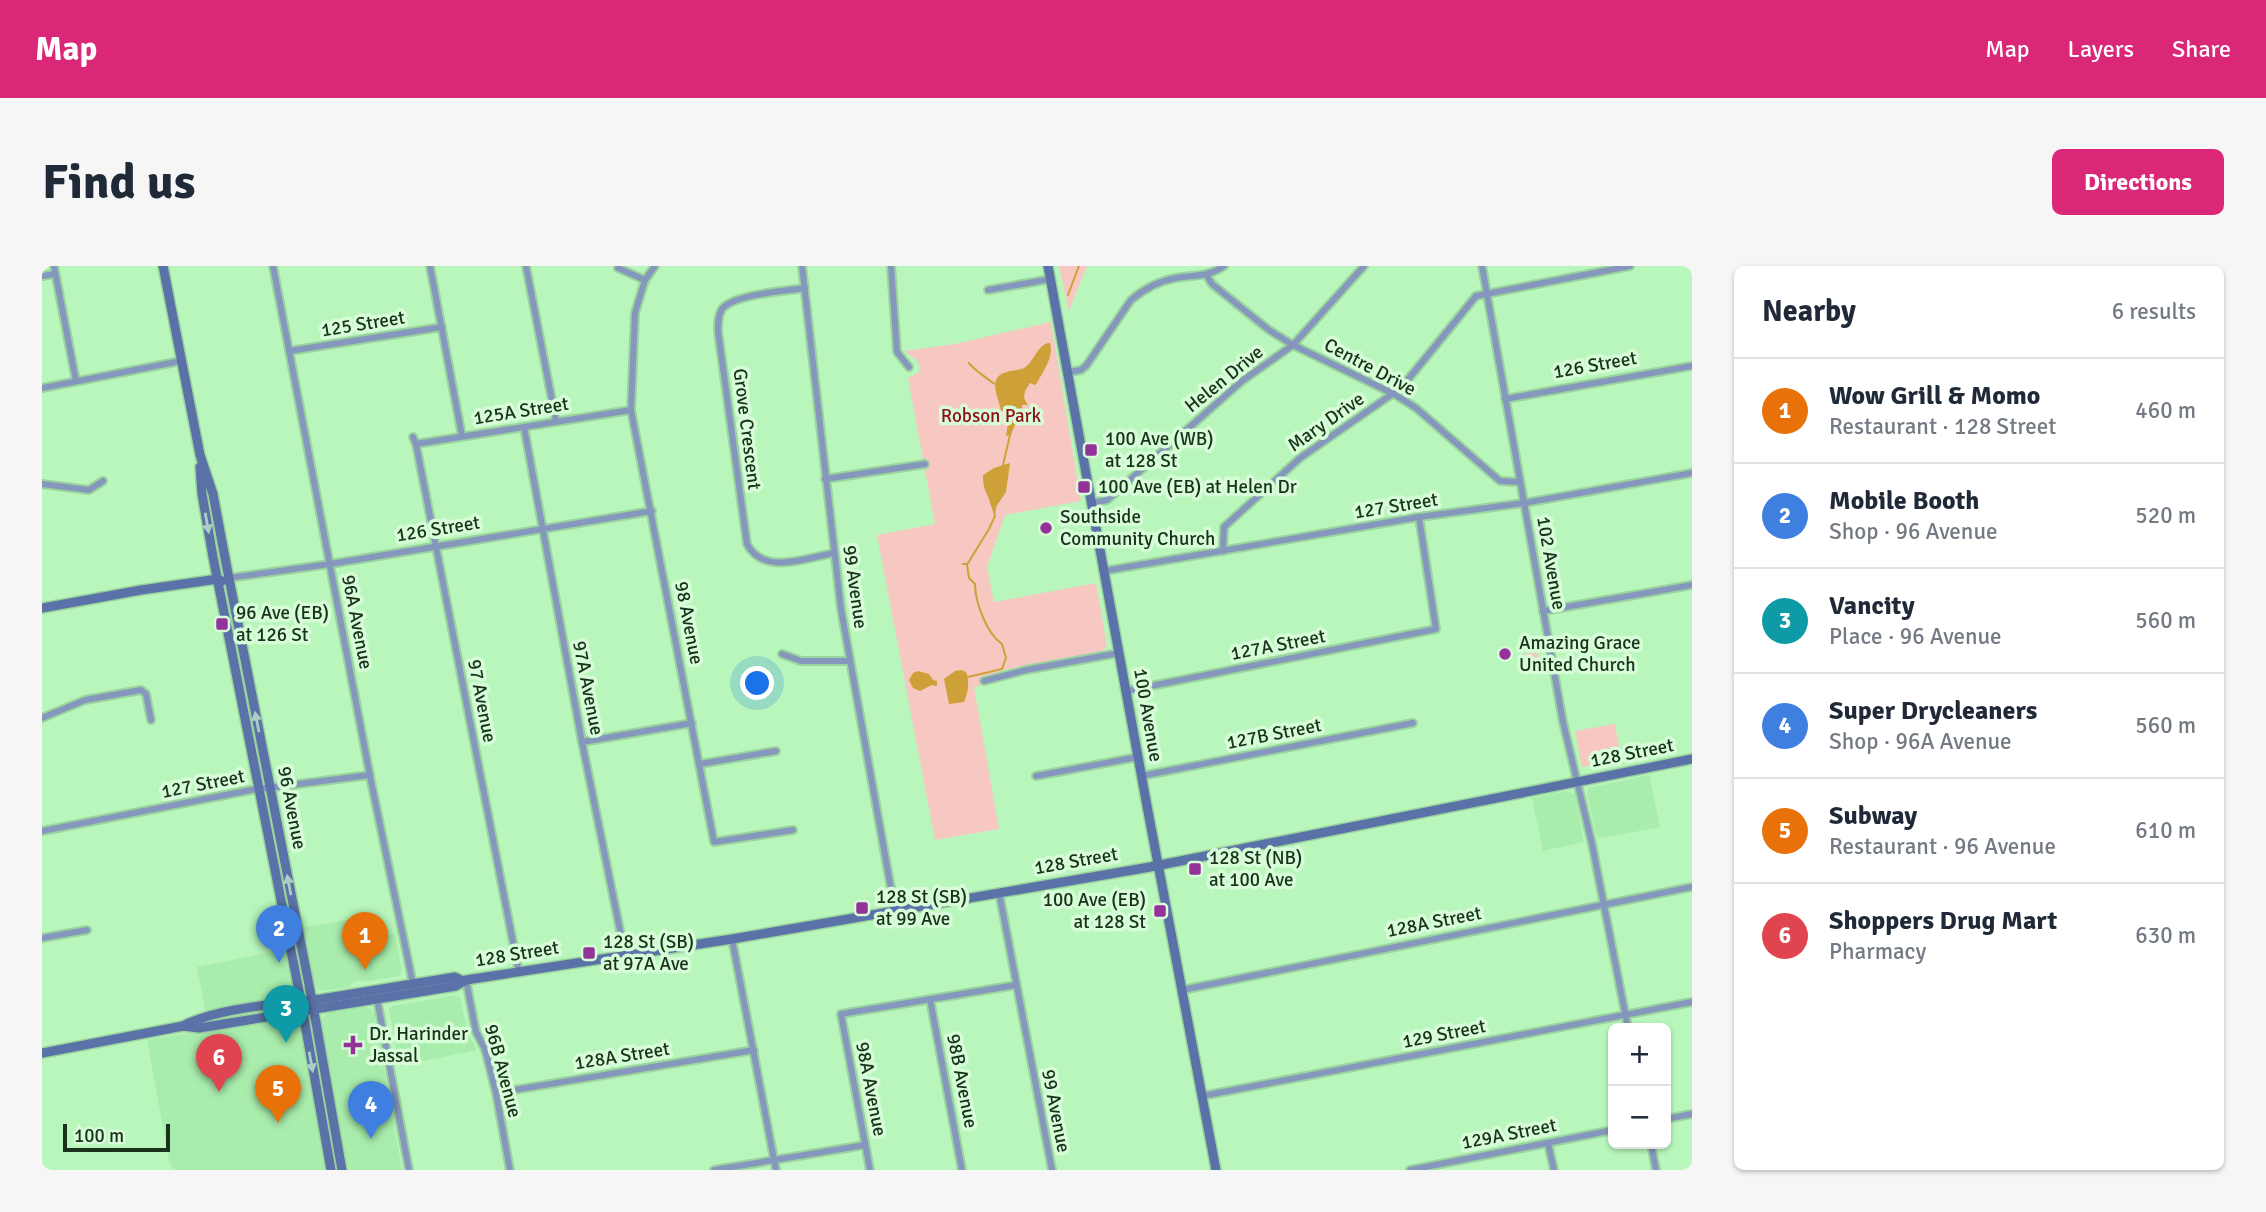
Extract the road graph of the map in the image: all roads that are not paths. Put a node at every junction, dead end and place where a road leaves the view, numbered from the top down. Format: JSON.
{"nodes":[{"id":1,"x":163,"y":266,"type":"edge"},
{"id":2,"x":273,"y":266,"type":"edge"},
{"id":3,"x":430,"y":266,"type":"edge"},
{"id":4,"x":526,"y":266,"type":"edge"},
{"id":5,"x":655,"y":266,"type":"edge"},
{"id":6,"x":802,"y":266,"type":"edge"},
{"id":7,"x":891,"y":266,"type":"edge"},
{"id":8,"x":1048,"y":266,"type":"edge"},
{"id":9,"x":1224,"y":266,"type":"edge"},
{"id":10,"x":1364,"y":266,"type":"edge"},
{"id":11,"x":1482,"y":266,"type":"edge"},
{"id":12,"x":1630,"y":266,"type":"edge"},
{"id":13,"x":618,"y":268,"type":"dead end"},
{"id":14,"x":54,"y":270,"type":"edge"},
{"id":15,"x":42,"y":276,"type":"edge"},
{"id":16,"x":1207,"y":276,"type":"junction"},
{"id":17,"x":1051,"y":279,"type":"junction"},
{"id":18,"x":645,"y":280,"type":"junction"},
{"id":19,"x":805,"y":288,"type":"junction"},
{"id":20,"x":988,"y":290,"type":"dead end"},
{"id":21,"x":1486,"y":293,"type":"junction"},
{"id":22,"x":442,"y":327,"type":"junction"},
{"id":23,"x":1293,"y":345,"type":"junction"},
{"id":24,"x":289,"y":351,"type":"junction"},
{"id":25,"x":181,"y":361,"type":"junction"},
{"id":26,"x":1692,"y":366,"type":"edge"},
{"id":27,"x":909,"y":368,"type":"dead end"},
{"id":28,"x":1069,"y":372,"type":"junction"},
{"id":29,"x":76,"y":382,"type":"junction"},
{"id":30,"x":42,"y":388,"type":"edge"},
{"id":31,"x":1394,"y":394,"type":"junction"},
{"id":32,"x":1505,"y":399,"type":"junction"},
{"id":33,"x":631,"y":410,"type":"junction"},
{"id":34,"x":556,"y":421,"type":"junction"},
{"id":35,"x":524,"y":427,"type":"junction"},
{"id":36,"x":462,"y":436,"type":"junction"},
{"id":37,"x":413,"y":437,"type":"dead end"},
{"id":38,"x":416,"y":444,"type":"junction"},
{"id":39,"x":200,"y":455,"type":"junction"},
{"id":40,"x":925,"y":464,"type":"dead end"},
{"id":41,"x":1692,"y":473,"type":"edge"},
{"id":42,"x":825,"y":479,"type":"junction"},
{"id":43,"x":103,"y":481,"type":"dead end"},
{"id":44,"x":1520,"y":482,"type":"junction"},
{"id":45,"x":42,"y":484,"type":"edge"},
{"id":46,"x":1092,"y":503,"type":"junction"},
{"id":47,"x":1524,"y":503,"type":"junction"},
{"id":48,"x":652,"y":511,"type":"junction"},
{"id":49,"x":1419,"y":517,"type":"junction"},
{"id":50,"x":542,"y":530,"type":"junction"},
{"id":51,"x":436,"y":547,"type":"junction"},
{"id":52,"x":1223,"y":551,"type":"junction"},
{"id":53,"x":834,"y":553,"type":"junction"},
{"id":54,"x":330,"y":564,"type":"junction"},
{"id":55,"x":1104,"y":570,"type":"junction"},
{"id":56,"x":229,"y":578,"type":"junction"},
{"id":57,"x":218,"y":579,"type":"junction"},
{"id":58,"x":1692,"y":585,"type":"edge"},
{"id":59,"x":233,"y":596,"type":"junction"},
{"id":60,"x":42,"y":608,"type":"edge"},
{"id":61,"x":1544,"y":611,"type":"junction"},
{"id":62,"x":1119,"y":653,"type":"junction"},
{"id":63,"x":782,"y":654,"type":"dead end"},
{"id":64,"x":850,"y":661,"type":"junction"},
{"id":65,"x":984,"y":681,"type":"dead end"},
{"id":66,"x":1126,"y":691,"type":"junction"},
{"id":67,"x":42,"y":718,"type":"edge"},
{"id":68,"x":151,"y":720,"type":"dead end"},
{"id":69,"x":692,"y":723,"type":"junction"},
{"id":70,"x":1413,"y":723,"type":"dead end"},
{"id":71,"x":582,"y":742,"type":"junction"},
{"id":72,"x":776,"y":751,"type":"dead end"},
{"id":73,"x":1138,"y":757,"type":"junction"},
{"id":74,"x":1692,"y":759,"type":"edge"},
{"id":75,"x":700,"y":764,"type":"junction"},
{"id":76,"x":370,"y":775,"type":"junction"},
{"id":77,"x":1036,"y":776,"type":"dead end"},
{"id":78,"x":1141,"y":776,"type":"junction"},
{"id":79,"x":1577,"y":782,"type":"junction"},
{"id":80,"x":259,"y":789,"type":"junction"},
{"id":81,"x":270,"y":789,"type":"junction"},
{"id":82,"x":793,"y":830,"type":"dead end"},
{"id":83,"x":42,"y":831,"type":"edge"},
{"id":84,"x":1158,"y":865,"type":"junction"},
{"id":85,"x":1692,"y":887,"type":"edge"},
{"id":86,"x":999,"y":892,"type":"junction"},
{"id":87,"x":1604,"y":905,"type":"junction"},
{"id":88,"x":895,"y":911,"type":"junction"},
{"id":89,"x":87,"y":930,"type":"dead end"},
{"id":90,"x":42,"y":938,"type":"edge"},
{"id":91,"x":732,"y":939,"type":"junction"},
{"id":92,"x":625,"y":955,"type":"junction"},
{"id":93,"x":519,"y":972,"type":"junction"},
{"id":94,"x":464,"y":980,"type":"junction"},
{"id":95,"x":413,"y":984,"type":"junction"},
{"id":96,"x":1016,"y":985,"type":"junction"},
{"id":97,"x":1182,"y":990,"type":"junction"},
{"id":98,"x":377,"y":999,"type":"junction"},
{"id":99,"x":930,"y":999,"type":"junction"},
{"id":100,"x":1692,"y":1002,"type":"edge"},
{"id":101,"x":312,"y":1004,"type":"junction"},
{"id":102,"x":301,"y":1005,"type":"junction"},
{"id":103,"x":1625,"y":1015,"type":"junction"},
{"id":104,"x":1627,"y":1023,"type":"edge"},
{"id":105,"x":754,"y":1050,"type":"junction"},
{"id":106,"x":42,"y":1053,"type":"edge"},
{"id":107,"x":496,"y":1093,"type":"junction"},
{"id":108,"x":1202,"y":1096,"type":"junction"},
{"id":109,"x":1692,"y":1114,"type":"edge"},
{"id":110,"x":1671,"y":1118,"type":"edge"},
{"id":111,"x":1608,"y":1131,"type":"edge"},
{"id":112,"x":326,"y":1139,"type":"junction"},
{"id":113,"x":1548,"y":1143,"type":"junction"},
{"id":114,"x":865,"y":1145,"type":"junction"},
{"id":115,"x":1652,"y":1149,"type":"edge"},
{"id":116,"x":340,"y":1158,"type":"junction"},
{"id":117,"x":774,"y":1161,"type":"junction"},
{"id":118,"x":1455,"y":1161,"type":"junction"},
{"id":119,"x":331,"y":1170,"type":"edge"},
{"id":120,"x":342,"y":1170,"type":"edge"},
{"id":121,"x":408,"y":1170,"type":"edge"},
{"id":122,"x":510,"y":1170,"type":"edge"},
{"id":123,"x":714,"y":1170,"type":"edge"},
{"id":124,"x":776,"y":1170,"type":"edge"},
{"id":125,"x":870,"y":1170,"type":"edge"},
{"id":126,"x":962,"y":1170,"type":"edge"},
{"id":127,"x":1052,"y":1170,"type":"edge"},
{"id":128,"x":1216,"y":1170,"type":"edge"},
{"id":129,"x":1410,"y":1170,"type":"edge"},
{"id":130,"x":1457,"y":1170,"type":"edge"},
{"id":131,"x":1554,"y":1170,"type":"edge"},
{"id":132,"x":1656,"y":1170,"type":"edge"}],
"edges":[{"from":1,"to":25,"type":"main road","name":"96 Avenue"},
{"from":2,"to":24,"type":"street","name":"96A Avenue"},
{"from":3,"to":22,"type":"street"},
{"from":4,"to":34,"type":"street"},
{"from":5,"to":18,"type":"street","name":"98 Avenue"},
{"from":6,"to":19,"type":"street","name":"99 Avenue"},
{"from":7,"to":27,"type":"street"},
{"from":8,"to":17,"type":"main road","name":"100 Avenue"},
{"from":9,"to":16,"type":"street"},
{"from":10,"to":23,"type":"street","name":"Helen Drive"},
{"from":11,"to":21,"type":"street","name":"102 Avenue"},
{"from":12,"to":21,"type":"street"},
{"from":13,"to":18,"type":"street"},
{"from":14,"to":15,"type":"street"},
{"from":14,"to":29,"type":"street"},
{"from":16,"to":23,"type":"street","name":"Centre Drive"},
{"from":16,"to":28,"type":"street"},
{"from":17,"to":20,"type":"street"},
{"from":17,"to":28,"type":"main road","name":"100 Avenue"},
{"from":18,"to":33,"type":"street","name":"98 Avenue"},
{"from":19,"to":42,"type":"street","name":"99 Avenue"},
{"from":19,"to":53,"type":"street","name":"Grove Crescent"},
{"from":21,"to":31,"type":"street","name":"Mary Drive"},
{"from":21,"to":32,"type":"street","name":"102 Avenue"},
{"from":22,"to":24,"type":"street","name":"125 Street"},
{"from":22,"to":36,"type":"street"},
{"from":23,"to":31,"type":"street","name":"Centre Drive"},
{"from":23,"to":46,"type":"street","name":"Helen Drive"},
{"from":24,"to":54,"type":"street","name":"96A Avenue"},
{"from":25,"to":29,"type":"street"},
{"from":25,"to":39,"type":"main road","name":"96 Avenue"},
{"from":26,"to":32,"type":"street","name":"126 Street"},
{"from":28,"to":46,"type":"main road","name":"100 Avenue"},
{"from":29,"to":30,"type":"street"},
{"from":31,"to":44,"type":"street","name":"Centre Drive"},
{"from":31,"to":52,"type":"street","name":"Mary Drive"},
{"from":32,"to":44,"type":"street","name":"102 Avenue"},
{"from":33,"to":34,"type":"street","name":"125A Street"},
{"from":33,"to":48,"type":"street","name":"98 Avenue"},
{"from":34,"to":35,"type":"street","name":"125A Street"},
{"from":35,"to":36,"type":"street","name":"125A Street"},
{"from":35,"to":50,"type":"street","name":"97A Avenue"},
{"from":36,"to":38,"type":"street","name":"125A Street"},
{"from":37,"to":38,"type":"street","name":"97 Avenue"},
{"from":38,"to":51,"type":"street","name":"97 Avenue"},
{"from":39,"to":56,"type":"main road","name":"96 Avenue"},
{"from":39,"to":57,"type":"main road","name":"96 Avenue","one_way":true},
{"from":40,"to":42,"type":"street"},
{"from":41,"to":47,"type":"street","name":"127 Street"},
{"from":42,"to":53,"type":"street","name":"99 Avenue"},
{"from":43,"to":45,"type":"street"},
{"from":44,"to":47,"type":"street","name":"102 Avenue"},
{"from":46,"to":55,"type":"main road","name":"100 Avenue"},
{"from":47,"to":49,"type":"street","name":"127 Street"},
{"from":47,"to":61,"type":"street","name":"102 Avenue"},
{"from":48,"to":50,"type":"street","name":"126 Street"},
{"from":48,"to":69,"type":"street","name":"98 Avenue"},
{"from":49,"to":52,"type":"street","name":"127 Street"},
{"from":49,"to":66,"type":"street","name":"127A Street"},
{"from":50,"to":51,"type":"street","name":"126 Street"},
{"from":50,"to":71,"type":"street","name":"97A Avenue"},
{"from":51,"to":54,"type":"street","name":"126 Street"},
{"from":51,"to":93,"type":"street","name":"97 Avenue"},
{"from":52,"to":55,"type":"street","name":"127 Street"},
{"from":53,"to":64,"type":"street","name":"99 Avenue"},
{"from":54,"to":56,"type":"street","name":"126 Street"},
{"from":54,"to":76,"type":"street","name":"96A Avenue"},
{"from":55,"to":62,"type":"main road","name":"100 Avenue"},
{"from":56,"to":59,"type":"main road","name":"96 Avenue"},
{"from":57,"to":59,"type":"main road"},
{"from":57,"to":60,"type":"main road"},
{"from":57,"to":80,"type":"main road","name":"96 Avenue"},
{"from":58,"to":61,"type":"street"},
{"from":81,"to":59,"type":"main road","name":"96 Avenue","one_way":true},
{"from":61,"to":79,"type":"street","name":"102 Avenue"},
{"from":62,"to":65,"type":"street"},
{"from":62,"to":66,"type":"main road","name":"100 Avenue"},
{"from":63,"to":64,"type":"street"},
{"from":64,"to":88,"type":"street","name":"99 Avenue"},
{"from":66,"to":73,"type":"main road","name":"100 Avenue"},
{"from":67,"to":68,"type":"street"},
{"from":69,"to":71,"type":"street"},
{"from":69,"to":75,"type":"street","name":"98 Avenue"},
{"from":70,"to":78,"type":"street","name":"127B Street"},
{"from":71,"to":92,"type":"street","name":"97A Avenue"},
{"from":72,"to":75,"type":"street"},
{"from":73,"to":77,"type":"street"},
{"from":73,"to":78,"type":"main road","name":"100 Avenue"},
{"from":74,"to":79,"type":"main road","name":"128 Street"},
{"from":75,"to":82,"type":"street","name":"98 Avenue"},
{"from":76,"to":81,"type":"street","name":"127 Street"},
{"from":76,"to":95,"type":"street","name":"96A Avenue"},
{"from":78,"to":84,"type":"main road","name":"100 Avenue"},
{"from":79,"to":84,"type":"main road","name":"128 Street"},
{"from":79,"to":87,"type":"street","name":"102 Avenue"},
{"from":80,"to":81,"type":"street","name":"127 Street"},
{"from":80,"to":83,"type":"street","name":"127 Street"},
{"from":80,"to":102,"type":"main road","name":"96 Avenue"},
{"from":101,"to":81,"type":"main road","name":"96 Avenue","one_way":true},
{"from":84,"to":86,"type":"main road","name":"128 Street"},
{"from":84,"to":97,"type":"main road","name":"100 Avenue"},
{"from":85,"to":87,"type":"street","name":"128A Street"},
{"from":86,"to":88,"type":"main road","name":"128 Street"},
{"from":86,"to":96,"type":"street","name":"99 Avenue"},
{"from":87,"to":97,"type":"street","name":"128A Street"},
{"from":87,"to":103,"type":"street","name":"102 Avenue"},
{"from":88,"to":91,"type":"main road","name":"128 Street"},
{"from":89,"to":90,"type":"street"},
{"from":91,"to":92,"type":"main road","name":"128 Street"},
{"from":91,"to":105,"type":"street"},
{"from":92,"to":93,"type":"main road","name":"128 Street"},
{"from":93,"to":94,"type":"main road","name":"128 Street"},
{"from":94,"to":95,"type":"main road","name":"128 Street"},
{"from":94,"to":98,"type":"main road","name":"128 Street"},
{"from":94,"to":107,"type":"street","name":"96B Avenue"},
{"from":95,"to":101,"type":"main road","name":"128 Street"},
{"from":96,"to":99,"type":"street"},
{"from":96,"to":127,"type":"street","name":"99 Avenue"},
{"from":97,"to":108,"type":"main road","name":"100 Avenue"},
{"from":98,"to":101,"type":"main road","name":"128 Street"},
{"from":98,"to":121,"type":"street"},
{"from":99,"to":114,"type":"street","name":"98A Avenue"},
{"from":99,"to":126,"type":"street","name":"98B Avenue"},
{"from":100,"to":103,"type":"street","name":"129 Street"},
{"from":101,"to":102,"type":"main road","name":"128 Street"},
{"from":101,"to":116,"type":"main road","name":"96 Avenue"},
{"from":102,"to":106,"type":"main road","name":"128 Street"},
{"from":102,"to":112,"type":"main road","name":"96 Avenue","one_way":true},
{"from":103,"to":104,"type":"street","name":"102 Avenue"},
{"from":103,"to":108,"type":"street","name":"129 Street"},
{"from":105,"to":107,"type":"street","name":"128A Street"},
{"from":105,"to":117,"type":"street"},
{"from":107,"to":122,"type":"street","name":"96B Avenue"},
{"from":108,"to":128,"type":"main road","name":"100 Avenue"},
{"from":109,"to":110,"type":"street"},
{"from":111,"to":113,"type":"street","name":"129A Street"},
{"from":112,"to":116,"type":"main road"},
{"from":112,"to":119,"type":"main road","name":"96 Avenue"},
{"from":113,"to":118,"type":"street","name":"129A Street"},
{"from":113,"to":131,"type":"street"},
{"from":114,"to":117,"type":"street"},
{"from":114,"to":125,"type":"street","name":"98A Avenue"},
{"from":115,"to":132,"type":"street"},
{"from":116,"to":120,"type":"main road","name":"96 Avenue"},
{"from":117,"to":123,"type":"street"},
{"from":117,"to":124,"type":"street"},
{"from":118,"to":129,"type":"street","name":"129A Street"},
{"from":118,"to":130,"type":"street"}]}
